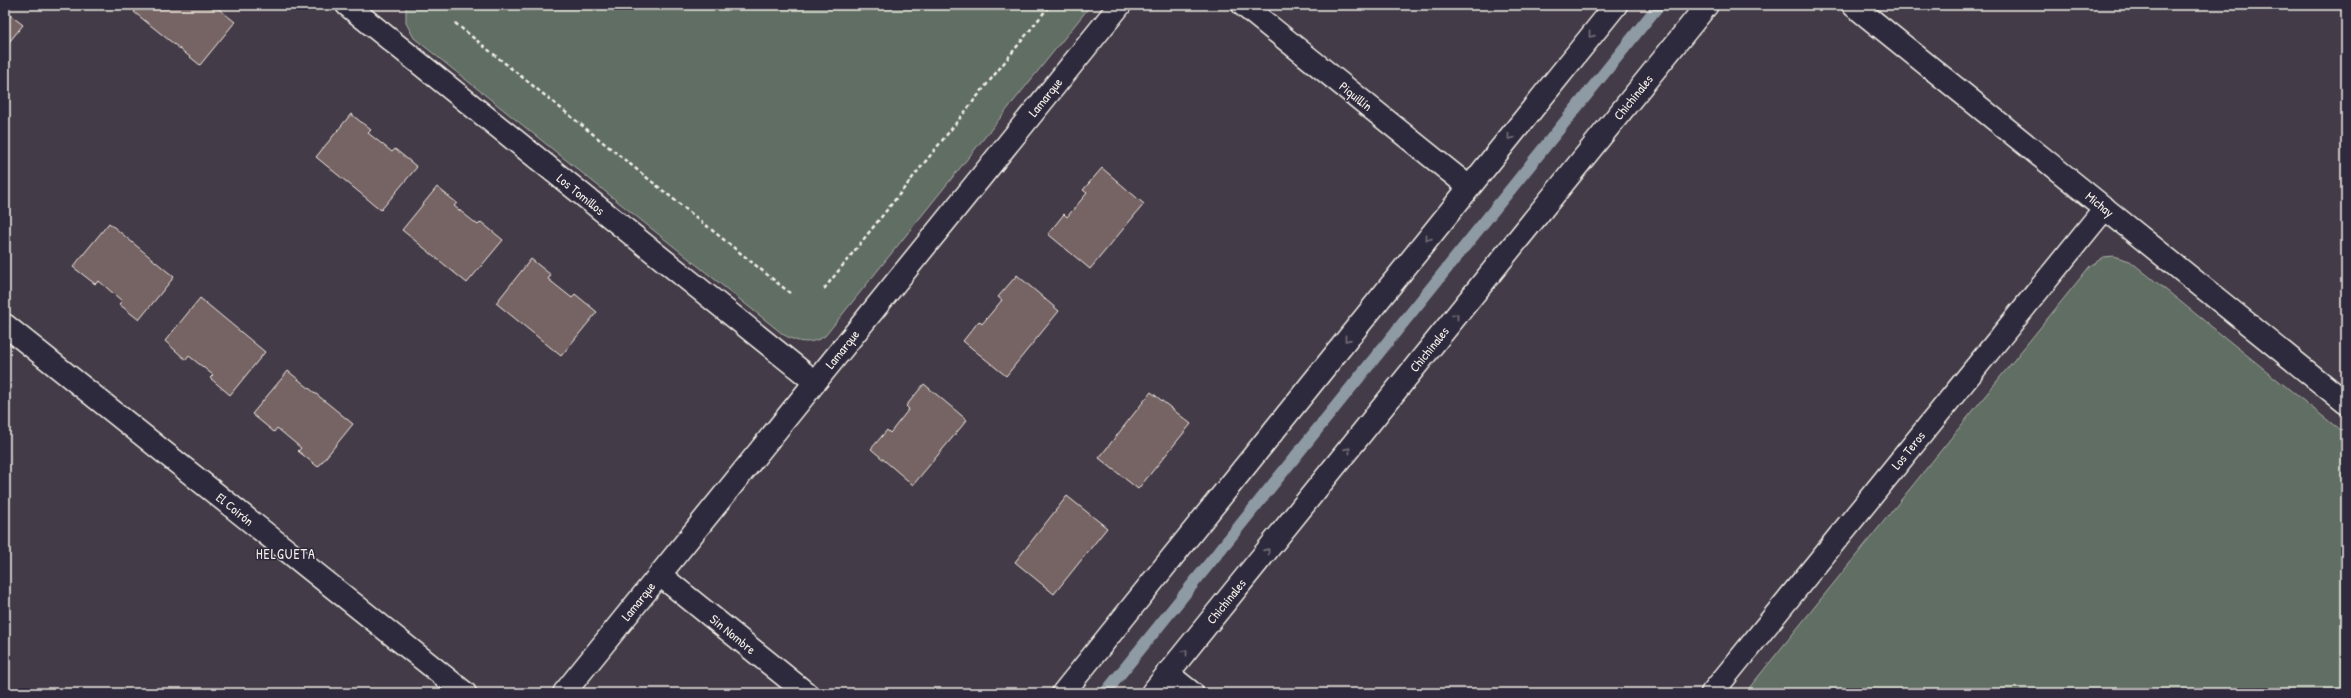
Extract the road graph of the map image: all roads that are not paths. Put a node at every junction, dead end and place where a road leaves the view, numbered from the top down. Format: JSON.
{"nodes":[{"id":1,"x":347,"y":5,"type":"edge"},
{"id":2,"x":1120,"y":5,"type":"edge"},
{"id":3,"x":1243,"y":5,"type":"edge"},
{"id":4,"x":1616,"y":5,"type":"edge"},
{"id":5,"x":1707,"y":5,"type":"edge"},
{"id":6,"x":1853,"y":5,"type":"edge"},
{"id":7,"x":371,"y":12,"type":"edge"},
{"id":8,"x":1469,"y":187,"type":"junction"},
{"id":9,"x":2105,"y":208,"type":"junction"},
{"id":10,"x":5,"y":325,"type":"edge"},
{"id":11,"x":815,"y":382,"type":"junction"},
{"id":12,"x":2346,"y":403,"type":"edge"},
{"id":13,"x":660,"y":575,"type":"junction"},
{"id":14,"x":1168,"y":673,"type":"junction"},
{"id":15,"x":465,"y":693,"type":"edge"},
{"id":16,"x":564,"y":693,"type":"edge"},
{"id":17,"x":806,"y":693,"type":"edge"},
{"id":18,"x":1063,"y":693,"type":"edge"},
{"id":19,"x":1152,"y":693,"type":"edge"},
{"id":20,"x":1192,"y":693,"type":"edge"},
{"id":21,"x":1712,"y":693,"type":"edge"}],
"edges":[{"from":1,"to":7,"type":"street","name":"Los Tomillos"},
{"from":2,"to":11,"type":"street","name":"Lamarque"},
{"from":3,"to":8,"type":"street","name":"Piquillín"},
{"from":4,"to":8,"type":"street","one_way":true},
{"from":14,"to":5,"type":"street","name":"Chichinales","one_way":true},
{"from":6,"to":9,"type":"street","name":"Michay"},
{"from":7,"to":11,"type":"street","name":"Los Tomillos"},
{"from":8,"to":18,"type":"street","one_way":true},
{"from":9,"to":12,"type":"street","name":"Michay"},
{"from":9,"to":21,"type":"street","name":"Los Teros"},
{"from":10,"to":15,"type":"street","name":"El Coirón"},
{"from":11,"to":13,"type":"street","name":"Lamarque"},
{"from":13,"to":16,"type":"street","name":"Lamarque"},
{"from":13,"to":17,"type":"street","name":"Sin Nombre"},
{"from":14,"to":19,"type":"street","name":"Chichinales"},
{"from":14,"to":20,"type":"street"}]}
